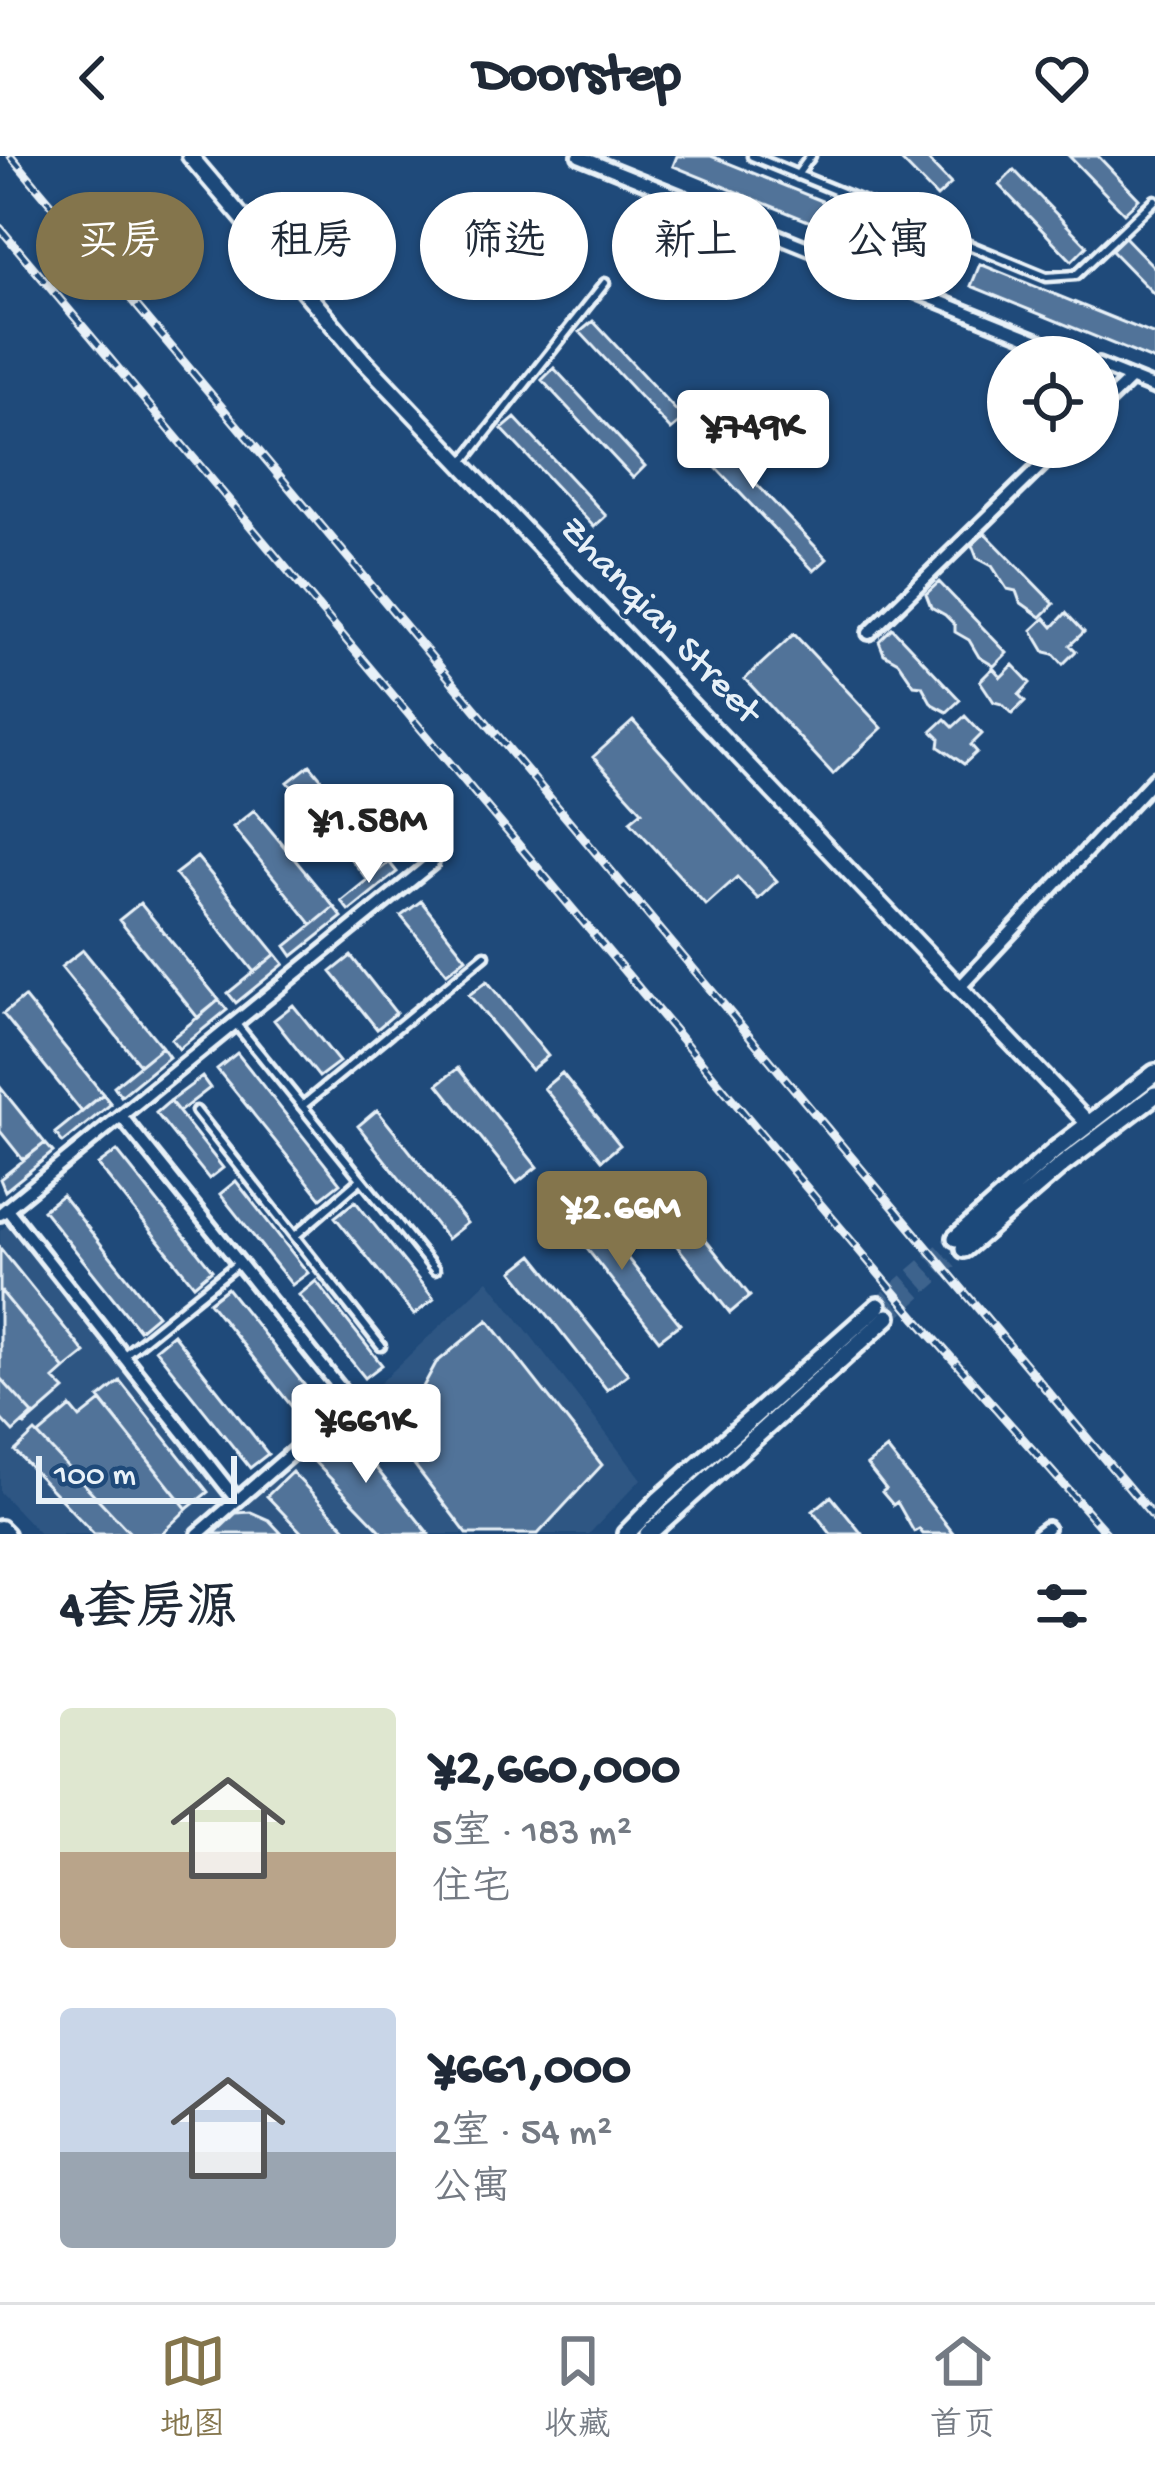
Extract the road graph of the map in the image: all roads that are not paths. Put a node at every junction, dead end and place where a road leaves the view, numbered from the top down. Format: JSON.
{"nodes":[{"id":1,"x":190,"y":156,"type":"edge"},
{"id":2,"x":578,"y":156,"type":"edge"},
{"id":3,"x":752,"y":156,"type":"edge"},
{"id":4,"x":812,"y":156,"type":"edge"},
{"id":5,"x":797,"y":175,"type":"junction"},
{"id":6,"x":1155,"y":200,"type":"edge"},
{"id":7,"x":604,"y":283,"type":"dead end"},
{"id":8,"x":1026,"y":336,"type":"edge"},
{"id":9,"x":1119,"y":374,"type":"edge"},
{"id":10,"x":1130,"y":378,"type":"junction"},
{"id":11,"x":1155,"y":388,"type":"edge"},
{"id":12,"x":1119,"y":389,"type":"edge"},
{"id":13,"x":461,"y":464,"type":"junction"},
{"id":14,"x":1038,"y":468,"type":"edge"},
{"id":15,"x":869,"y":633,"type":"dead end"},
{"id":16,"x":1155,"y":778,"type":"edge"},
{"id":17,"x":432,"y":863,"type":"dead end"},
{"id":18,"x":485,"y":955,"type":"dead end"},
{"id":19,"x":959,"y":988,"type":"junction"},
{"id":20,"x":235,"y":1023,"type":"junction"},
{"id":21,"x":1155,"y":1073,"type":"edge"},
{"id":22,"x":1155,"y":1095,"type":"edge"},
{"id":23,"x":302,"y":1106,"type":"junction"},
{"id":24,"x":196,"y":1111,"type":"dead end"},
{"id":25,"x":121,"y":1116,"type":"junction"},
{"id":26,"x":1088,"y":1124,"type":"junction"},
{"id":27,"x":362,"y":1179,"type":"junction"},
{"id":28,"x":3,"y":1211,"type":"edge"},
{"id":29,"x":295,"y":1236,"type":"junction"},
{"id":30,"x":239,"y":1262,"type":"junction"},
{"id":31,"x":435,"y":1270,"type":"dead end"},
{"id":32,"x":382,"y":1346,"type":"dead end"},
{"id":33,"x":123,"y":1356,"type":"junction"},
{"id":34,"x":237,"y":1500,"type":"junction"},
{"id":35,"x":198,"y":1534,"type":"edge"},
{"id":36,"x":626,"y":1534,"type":"edge"},
{"id":37,"x":648,"y":1534,"type":"edge"}],
"edges":[{"from":1,"to":13,"type":"street","name":"Zhanqian Street"},
{"from":2,"to":8,"type":"street"},
{"from":3,"to":5,"type":"lane"},
{"from":4,"to":5,"type":"lane"},
{"from":5,"to":6,"type":"lane"},
{"from":7,"to":13,"type":"lane"},
{"from":9,"to":10,"type":"street"},
{"from":10,"to":11,"type":"street"},
{"from":10,"to":12,"type":"street"},
{"from":13,"to":19,"type":"street","name":"Zhanqian Street"},
{"from":14,"to":15,"type":"street"},
{"from":16,"to":19,"type":"street"},
{"from":17,"to":20,"type":"street"},
{"from":18,"to":23,"type":"lane"},
{"from":19,"to":26,"type":"street","name":"Zhanqian Street"},
{"from":20,"to":23,"type":"lane"},
{"from":20,"to":25,"type":"street"},
{"from":21,"to":26,"type":"main road"},
{"from":22,"to":26,"type":"main road"},
{"from":23,"to":27,"type":"lane"},
{"from":24,"to":29,"type":"lane"},
{"from":25,"to":28,"type":"street"},
{"from":25,"to":30,"type":"street"},
{"from":27,"to":29,"type":"lane"},
{"from":27,"to":31,"type":"lane"},
{"from":28,"to":33,"type":"street"},
{"from":29,"to":32,"type":"lane"},
{"from":30,"to":33,"type":"lane"},
{"from":30,"to":34,"type":"street"},
{"from":33,"to":34,"type":"street"},
{"from":34,"to":35,"type":"street"},
{"from":36,"to":37,"type":"main road"}]}
